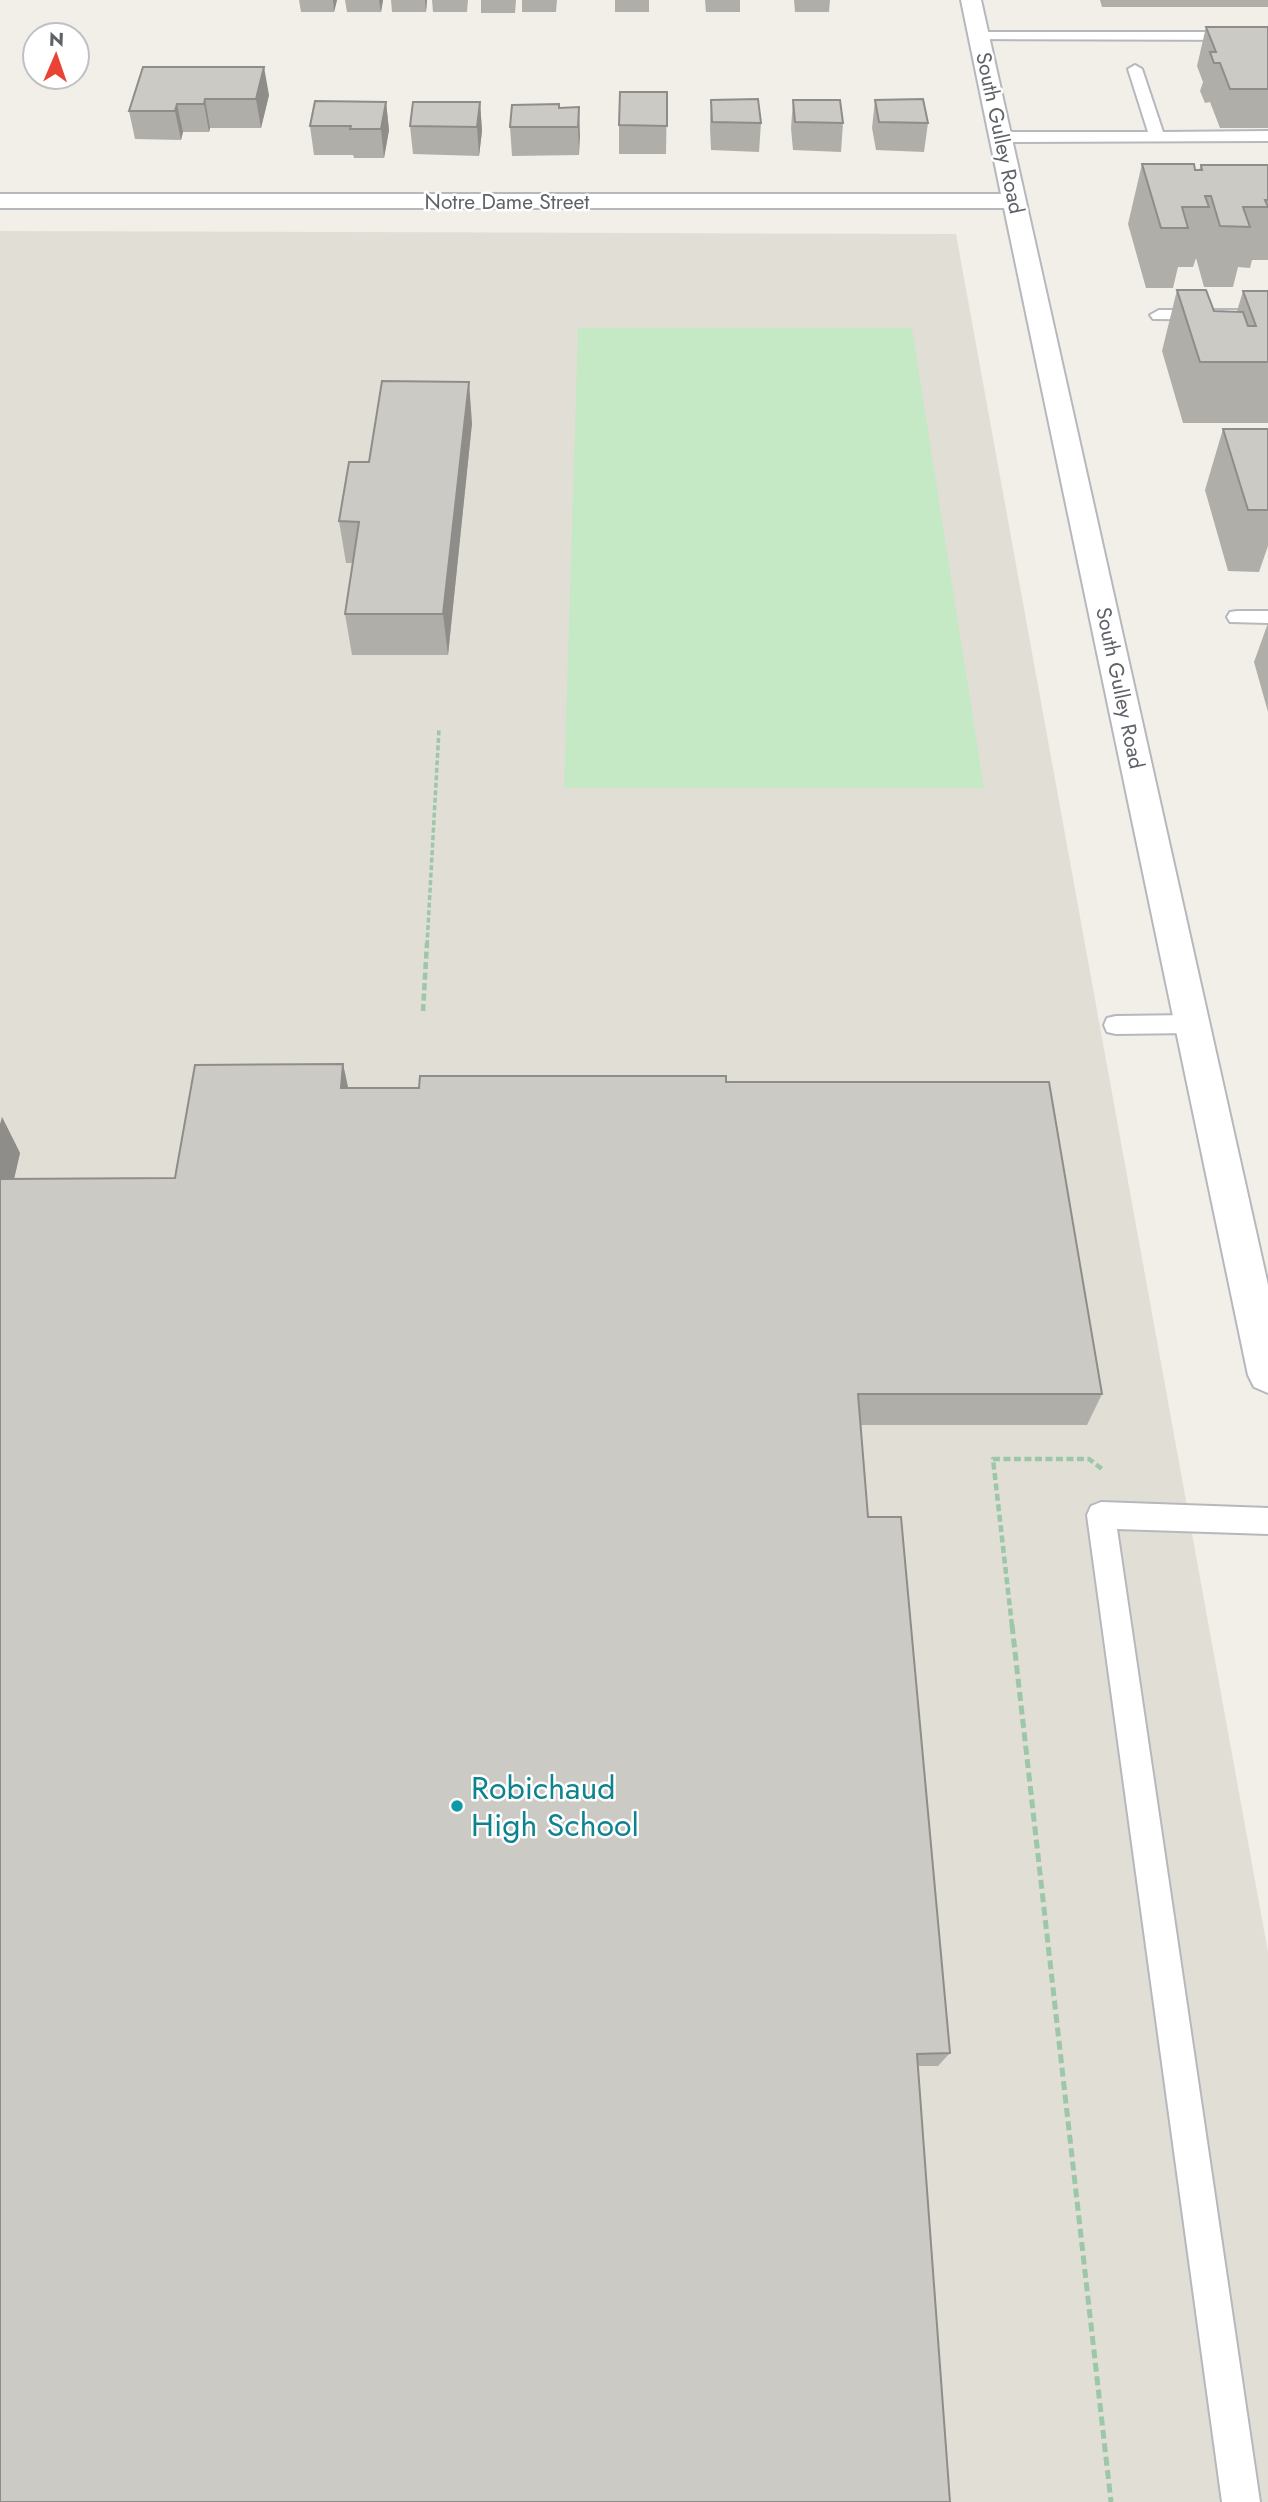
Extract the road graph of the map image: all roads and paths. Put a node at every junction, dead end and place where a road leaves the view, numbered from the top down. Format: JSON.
{"nodes":[{"id":1,"x":971,"y":0,"type":"edge"},
{"id":2,"x":979,"y":36,"type":"junction"},
{"id":3,"x":1268,"y":36,"type":"edge"},
{"id":4,"x":1135,"y":69,"type":"dead end"},
{"id":5,"x":1157,"y":136,"type":"junction"},
{"id":6,"x":1268,"y":136,"type":"edge"},
{"id":7,"x":1001,"y":137,"type":"junction"},
{"id":8,"x":0,"y":201,"type":"edge"},
{"id":9,"x":1015,"y":201,"type":"junction"},
{"id":10,"x":1268,"y":315,"type":"edge"},
{"id":11,"x":1159,"y":316,"type":"dead end"},
{"id":12,"x":1237,"y":617,"type":"dead end"},
{"id":13,"x":1268,"y":617,"type":"edge"},
{"id":14,"x":439,"y":729,"type":"dead end"},
{"id":15,"x":423,"y":1011,"type":"dead end"},
{"id":16,"x":1192,"y":1024,"type":"junction"},
{"id":17,"x":1116,"y":1025,"type":"dead end"},
{"id":18,"x":1268,"y":1375,"type":"edge"},
{"id":19,"x":1106,"y":1472,"type":"dead end"},
{"id":20,"x":1268,"y":1521,"type":"edge"},
{"id":21,"x":1111,"y":2502,"type":"edge"},
{"id":22,"x":1241,"y":2502,"type":"edge"}],
"edges":[{"from":1,"to":2,"type":"street","name":"South Gulley Road"},
{"from":2,"to":3,"type":"lane"},
{"from":2,"to":7,"type":"street","name":"South Gulley Road"},
{"from":4,"to":5,"type":"lane"},
{"from":5,"to":6,"type":"lane"},
{"from":5,"to":7,"type":"lane"},
{"from":7,"to":9,"type":"street","name":"South Gulley Road"},
{"from":8,"to":9,"type":"street","name":"Notre Dame Street"},
{"from":9,"to":16,"type":"street","name":"South Gulley Road"},
{"from":10,"to":11,"type":"lane"},
{"from":12,"to":13,"type":"lane"},
{"from":14,"to":15,"type":"path"},
{"from":16,"to":17,"type":"lane"},
{"from":16,"to":18,"type":"street","name":"South Gulley Road"},
{"from":19,"to":21,"type":"path"},
{"from":20,"to":22,"type":"lane"}]}
